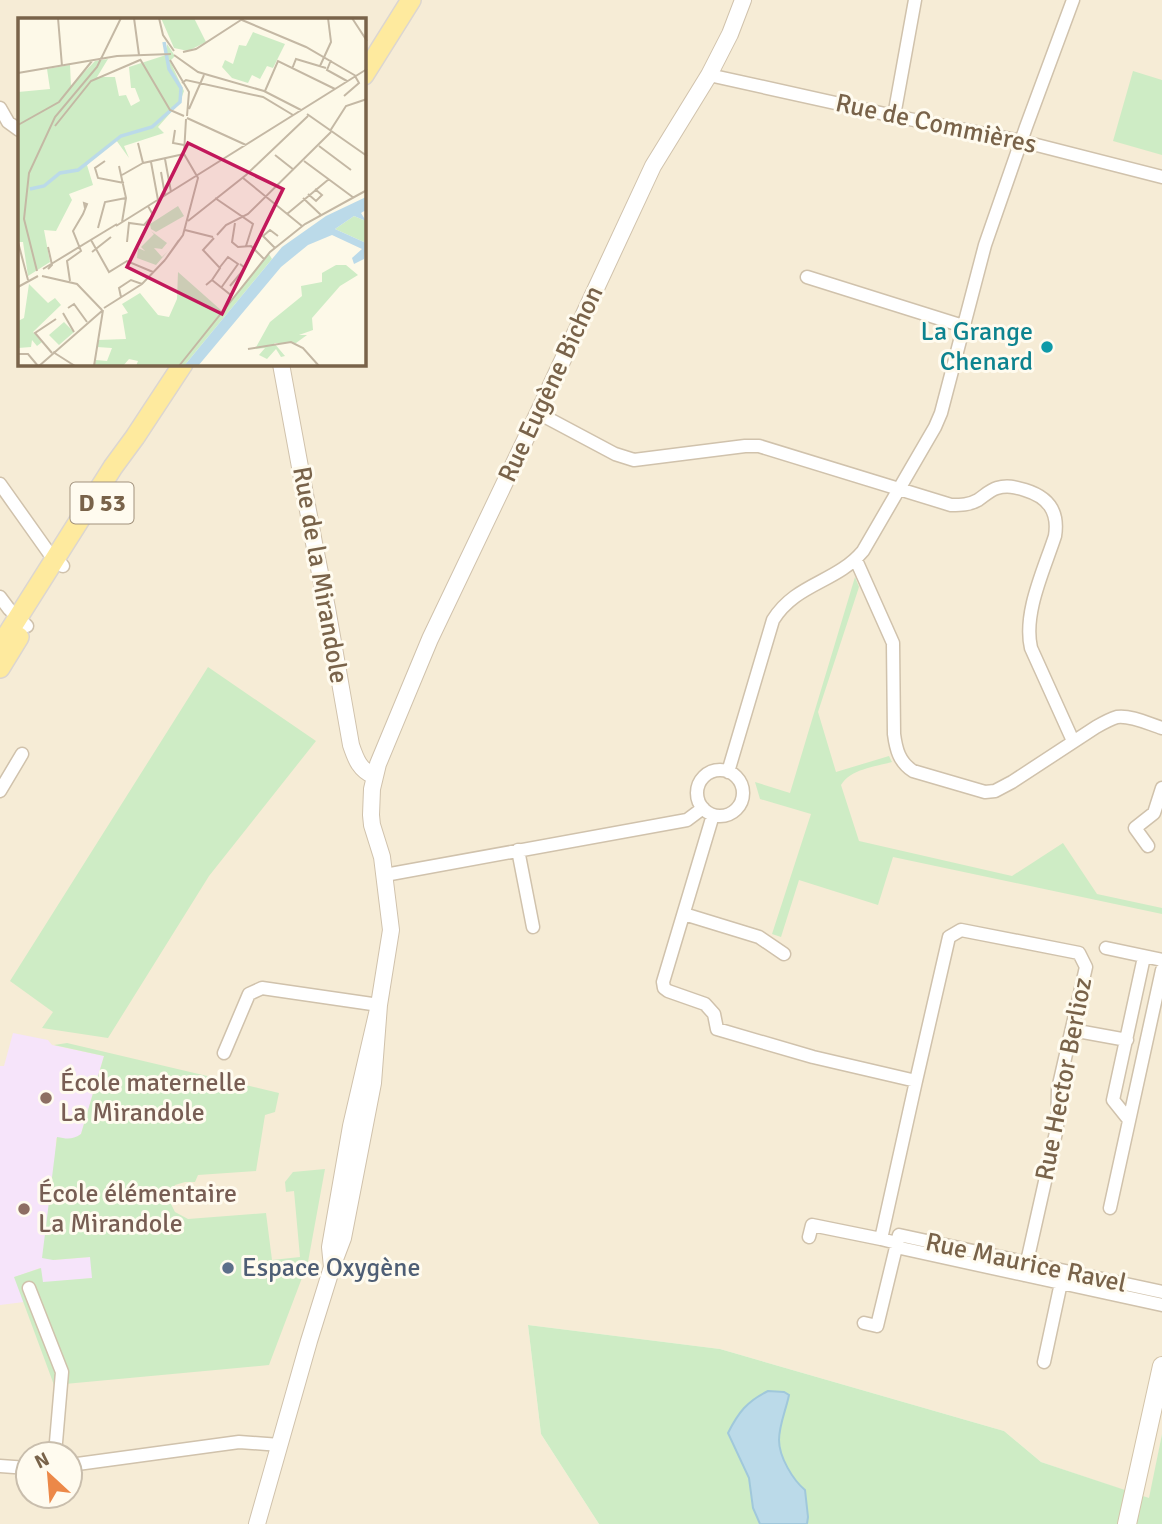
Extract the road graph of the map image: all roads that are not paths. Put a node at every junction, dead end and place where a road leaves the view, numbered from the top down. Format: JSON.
{"nodes":[{"id":1,"x":411,"y":0,"type":"edge"},
{"id":2,"x":743,"y":0,"type":"edge"},
{"id":3,"x":915,"y":0,"type":"edge"},
{"id":4,"x":1073,"y":0,"type":"edge"},
{"id":5,"x":366,"y":72,"type":"edge"},
{"id":6,"x":709,"y":75,"type":"junction"},
{"id":7,"x":0,"y":107,"type":"edge"},
{"id":8,"x":894,"y":116,"type":"junction"},
{"id":9,"x":4,"y":125,"type":"edge"},
{"id":10,"x":1021,"y":141,"type":"junction"},
{"id":11,"x":1162,"y":177,"type":"edge"},
{"id":12,"x":807,"y":277,"type":"dead end"},
{"id":13,"x":963,"y":326,"type":"junction"},
{"id":14,"x":182,"y":366,"type":"edge"},
{"id":15,"x":281,"y":366,"type":"edge"},
{"id":16,"x":538,"y":413,"type":"junction"},
{"id":17,"x":0,"y":484,"type":"edge"},
{"id":18,"x":899,"y":488,"type":"junction"},
{"id":19,"x":856,"y":559,"type":"junction"},
{"id":20,"x":59,"y":563,"type":"junction"},
{"id":21,"x":0,"y":597,"type":"edge"},
{"id":22,"x":22,"y":622,"type":"junction"},
{"id":23,"x":0,"y":646,"type":"edge"},
{"id":24,"x":0,"y":668,"type":"edge"},
{"id":25,"x":1162,"y":728,"type":"edge"},
{"id":26,"x":1073,"y":741,"type":"junction"},
{"id":27,"x":22,"y":754,"type":"dead end"},
{"id":28,"x":729,"y":772,"type":"junction"},
{"id":29,"x":374,"y":776,"type":"junction"},
{"id":30,"x":1162,"y":788,"type":"edge"},
{"id":31,"x":0,"y":791,"type":"edge"},
{"id":32,"x":708,"y":812,"type":"junction"},
{"id":33,"x":1147,"y":846,"type":"dead end"},
{"id":34,"x":518,"y":850,"type":"junction"},
{"id":35,"x":385,"y":875,"type":"junction"},
{"id":36,"x":684,"y":914,"type":"junction"},
{"id":37,"x":533,"y":927,"type":"dead end"},
{"id":38,"x":1105,"y":948,"type":"dead end"},
{"id":39,"x":784,"y":954,"type":"dead end"},
{"id":40,"x":1144,"y":957,"type":"junction"},
{"id":41,"x":1162,"y":960,"type":"edge"},
{"id":42,"x":1162,"y":970,"type":"edge"},
{"id":43,"x":379,"y":1005,"type":"junction"},
{"id":44,"x":1072,"y":1030,"type":"junction"},
{"id":45,"x":1127,"y":1040,"type":"junction"},
{"id":46,"x":224,"y":1053,"type":"dead end"},
{"id":47,"x":916,"y":1081,"type":"junction"},
{"id":48,"x":1129,"y":1120,"type":"junction"},
{"id":49,"x":1110,"y":1208,"type":"dead end"},
{"id":50,"x":809,"y":1237,"type":"dead end"},
{"id":51,"x":881,"y":1239,"type":"junction"},
{"id":52,"x":897,"y":1241,"type":"junction"},
{"id":53,"x":1025,"y":1269,"type":"junction"},
{"id":54,"x":1062,"y":1277,"type":"junction"},
{"id":55,"x":29,"y":1288,"type":"dead end"},
{"id":56,"x":1162,"y":1292,"type":"edge"},
{"id":57,"x":1162,"y":1305,"type":"edge"},
{"id":58,"x":864,"y":1323,"type":"dead end"},
{"id":59,"x":1044,"y":1362,"type":"dead end"},
{"id":60,"x":1162,"y":1366,"type":"edge"},
{"id":61,"x":56,"y":1440,"type":"edge"},
{"id":62,"x":280,"y":1445,"type":"junction"},
{"id":63,"x":84,"y":1463,"type":"edge"},
{"id":64,"x":257,"y":1524,"type":"edge"},
{"id":65,"x":1127,"y":1524,"type":"edge"}],
"edges":[{"from":1,"to":5,"type":"main road"},
{"from":2,"to":6,"type":"street","name":"Rue Eugène Bichon"},
{"from":3,"to":8,"type":"street"},
{"from":4,"to":10,"type":"street"},
{"from":6,"to":8,"type":"street","name":"Rue de Commières"},
{"from":6,"to":16,"type":"street","name":"Rue Eugène Bichon"},
{"from":7,"to":9,"type":"street"},
{"from":8,"to":10,"type":"street","name":"Rue de Commières"},
{"from":10,"to":11,"type":"street","name":"Rue de Commières"},
{"from":10,"to":13,"type":"street"},
{"from":12,"to":13,"type":"street"},
{"from":13,"to":18,"type":"street"},
{"from":14,"to":20,"type":"main road","number":"D 53"},
{"from":15,"to":29,"type":"street","name":"Rue de la Mirandole"},
{"from":16,"to":18,"type":"street"},
{"from":16,"to":29,"type":"street","name":"Rue Eugène Bichon"},
{"from":17,"to":20,"type":"street"},
{"from":18,"to":19,"type":"street"},
{"from":18,"to":26,"type":"street"},
{"from":19,"to":26,"type":"street"},
{"from":19,"to":28,"type":"street"},
{"from":20,"to":22,"type":"main road","number":"D 53"},
{"from":21,"to":22,"type":"street"},
{"from":22,"to":23,"type":"main road","number":"D 53"},
{"from":22,"to":24,"type":"main road","number":"D 53"},
{"from":25,"to":26,"type":"street"},
{"from":27,"to":31,"type":"street"},
{"from":28,"to":32,"type":"street"},
{"from":28,"to":32,"type":"street"},
{"from":29,"to":35,"type":"street","name":"Rue Eugène Bichon"},
{"from":30,"to":33,"type":"street"},
{"from":32,"to":34,"type":"street"},
{"from":32,"to":36,"type":"street"},
{"from":34,"to":35,"type":"street"},
{"from":34,"to":37,"type":"street"},
{"from":35,"to":43,"type":"street","name":"Rue Eugène Bichon"},
{"from":36,"to":39,"type":"street"},
{"from":36,"to":47,"type":"street"},
{"from":38,"to":40,"type":"street"},
{"from":40,"to":41,"type":"street"},
{"from":40,"to":45,"type":"street"},
{"from":42,"to":48,"type":"street"},
{"from":43,"to":46,"type":"street"},
{"from":43,"to":62,"type":"street","name":"Rue Eugène Bichon"},
{"from":44,"to":45,"type":"street"},
{"from":44,"to":47,"type":"street","name":"Rue Hector Berlioz"},
{"from":44,"to":53,"type":"street","name":"Rue Hector Berlioz"},
{"from":45,"to":48,"type":"street"},
{"from":47,"to":51,"type":"street"},
{"from":48,"to":49,"type":"street"},
{"from":50,"to":51,"type":"street","name":"Rue Maurice Ravel"},
{"from":51,"to":52,"type":"street","name":"Rue Maurice Ravel"},
{"from":52,"to":53,"type":"street","name":"Rue Maurice Ravel"},
{"from":52,"to":58,"type":"street"},
{"from":53,"to":54,"type":"street","name":"Rue Maurice Ravel"},
{"from":54,"to":56,"type":"street","name":"Rue Maurice Ravel"},
{"from":54,"to":57,"type":"street","name":"Rue Maurice Ravel"},
{"from":54,"to":59,"type":"street"},
{"from":55,"to":61,"type":"street"},
{"from":60,"to":65,"type":"main road"},
{"from":62,"to":63,"type":"street"},
{"from":62,"to":64,"type":"street","name":"Rue Eugène Bichon"}]}
